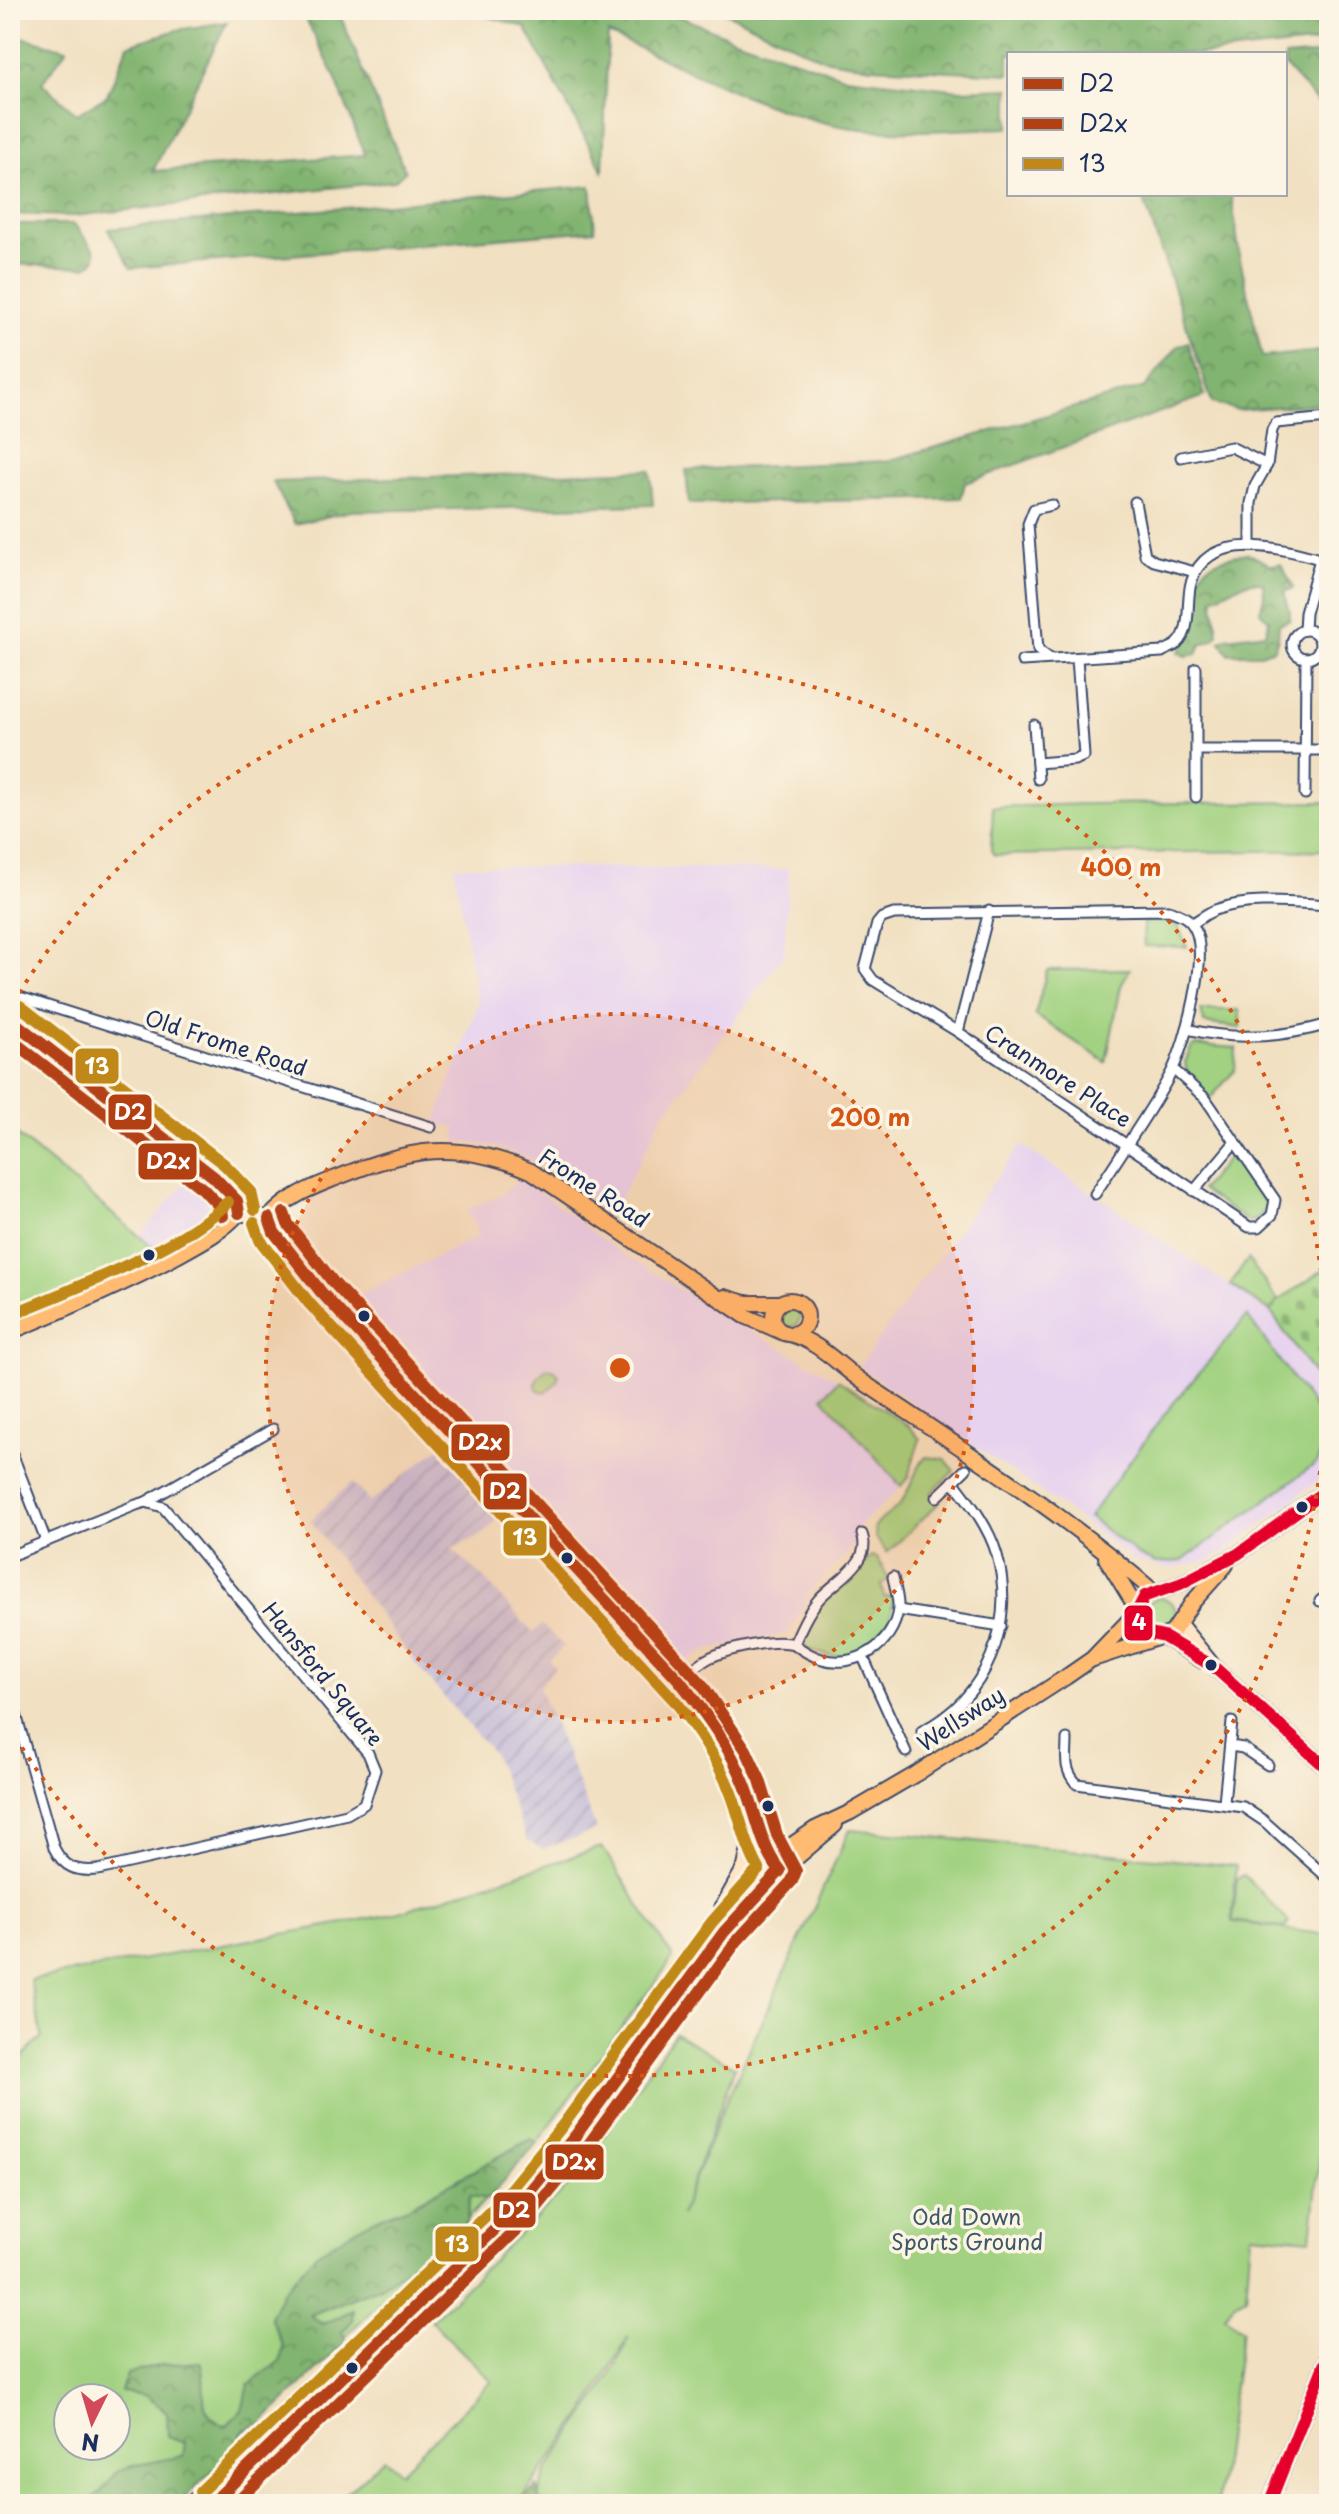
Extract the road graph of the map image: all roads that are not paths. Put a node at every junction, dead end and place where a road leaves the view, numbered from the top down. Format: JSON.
{"nodes":[{"id":1,"x":1329,"y":418,"type":"edge"},
{"id":2,"x":1181,"y":457,"type":"dead end"},
{"id":3,"x":1267,"y":465,"type":"junction"},
{"id":4,"x":1135,"y":502,"type":"dead end"},
{"id":5,"x":1052,"y":505,"type":"dead end"},
{"id":6,"x":1251,"y":546,"type":"junction"},
{"id":7,"x":1324,"y":560,"type":"edge"},
{"id":8,"x":1195,"y":572,"type":"junction"},
{"id":9,"x":1304,"y":630,"type":"junction"},
{"id":10,"x":1077,"y":658,"type":"junction"},
{"id":11,"x":1306,"y":658,"type":"junction"},
{"id":12,"x":1052,"y":659,"type":"junction"},
{"id":13,"x":1022,"y":661,"type":"dead end"},
{"id":14,"x":1196,"y":668,"type":"dead end"},
{"id":15,"x":1034,"y":725,"type":"dead end"},
{"id":16,"x":1306,"y":749,"type":"junction"},
{"id":17,"x":1197,"y":750,"type":"junction"},
{"id":18,"x":1329,"y":750,"type":"edge"},
{"id":19,"x":1037,"y":763,"type":"junction"},
{"id":20,"x":1038,"y":779,"type":"dead end"},
{"id":21,"x":1305,"y":794,"type":"dead end"},
{"id":22,"x":1196,"y":797,"type":"dead end"},
{"id":23,"x":1329,"y":905,"type":"edge"},
{"id":24,"x":989,"y":911,"type":"junction"},
{"id":25,"x":1193,"y":923,"type":"junction"},
{"id":26,"x":10,"y":994,"type":"edge"},
{"id":27,"x":10,"y":1019,"type":"edge"},
{"id":28,"x":1329,"y":1024,"type":"edge"},
{"id":29,"x":1187,"y":1029,"type":"junction"},
{"id":30,"x":958,"y":1032,"type":"junction"},
{"id":31,"x":1173,"y":1069,"type":"junction"},
{"id":32,"x":431,"y":1127,"type":"dead end"},
{"id":33,"x":1235,"y":1142,"type":"junction"},
{"id":34,"x":1127,"y":1145,"type":"junction"},
{"id":35,"x":1194,"y":1191,"type":"junction"},
{"id":36,"x":1095,"y":1194,"type":"dead end"},
{"id":37,"x":239,"y":1213,"type":"junction"},
{"id":38,"x":269,"y":1218,"type":"junction"},
{"id":39,"x":709,"y":1290,"type":"junction"},
{"id":40,"x":779,"y":1303,"type":"junction"},
{"id":41,"x":808,"y":1317,"type":"junction"},
{"id":42,"x":10,"y":1332,"type":"edge"},
{"id":43,"x":787,"y":1334,"type":"junction"},
{"id":44,"x":848,"y":1372,"type":"junction"},
{"id":45,"x":273,"y":1429,"type":"dead end"},
{"id":46,"x":10,"y":1448,"type":"edge"},
{"id":47,"x":966,"y":1469,"type":"dead end"},
{"id":48,"x":953,"y":1481,"type":"junction"},
{"id":49,"x":1329,"y":1489,"type":"edge"},
{"id":50,"x":937,"y":1497,"type":"dead end"},
{"id":51,"x":146,"y":1502,"type":"junction"},
{"id":52,"x":862,"y":1534,"type":"dead end"},
{"id":53,"x":46,"y":1541,"type":"junction"},
{"id":54,"x":1101,"y":1551,"type":"junction"},
{"id":55,"x":1238,"y":1554,"type":"junction"},
{"id":56,"x":10,"y":1556,"type":"edge"},
{"id":57,"x":893,"y":1577,"type":"dead end"},
{"id":58,"x":1158,"y":1592,"type":"junction"},
{"id":59,"x":1329,"y":1594,"type":"edge"},
{"id":60,"x":1320,"y":1601,"type":"dead end"},
{"id":61,"x":898,"y":1610,"type":"junction"},
{"id":62,"x":1136,"y":1611,"type":"junction"},
{"id":63,"x":1180,"y":1621,"type":"junction"},
{"id":64,"x":1001,"y":1626,"type":"junction"},
{"id":65,"x":1160,"y":1637,"type":"junction"},
{"id":66,"x":794,"y":1644,"type":"junction"},
{"id":67,"x":863,"y":1657,"type":"junction"},
{"id":68,"x":1092,"y":1659,"type":"junction"},
{"id":69,"x":1214,"y":1667,"type":"junction"},
{"id":70,"x":679,"y":1680,"type":"junction"},
{"id":71,"x":10,"y":1693,"type":"edge"},
{"id":72,"x":1232,"y":1722,"type":"dead end"},
{"id":73,"x":922,"y":1731,"type":"dead end"},
{"id":74,"x":1067,"y":1739,"type":"dead end"},
{"id":75,"x":1230,"y":1746,"type":"junction"},
{"id":76,"x":906,"y":1752,"type":"dead end"},
{"id":77,"x":1268,"y":1765,"type":"dead end"},
{"id":78,"x":1329,"y":1770,"type":"edge"},
{"id":79,"x":1224,"y":1802,"type":"junction"},
{"id":80,"x":755,"y":1816,"type":"junction"},
{"id":81,"x":775,"y":1865,"type":"junction"},
{"id":82,"x":1329,"y":1879,"type":"edge"},
{"id":83,"x":716,"y":1919,"type":"junction"},
{"id":84,"x":483,"y":2232,"type":"junction"},
{"id":85,"x":1329,"y":2353,"type":"edge"},
{"id":86,"x":191,"y":2504,"type":"edge"},
{"id":87,"x":211,"y":2504,"type":"edge"},
{"id":88,"x":1269,"y":2504,"type":"edge"}],
"edges":[{"from":1,"to":3,"type":"street"},
{"from":2,"to":3,"type":"street"},
{"from":3,"to":6,"type":"street"},
{"from":4,"to":8,"type":"street"},
{"from":5,"to":12,"type":"street"},
{"from":6,"to":7,"type":"street"},
{"from":6,"to":8,"type":"street"},
{"from":7,"to":9,"type":"street"},
{"from":8,"to":10,"type":"street"},
{"from":9,"to":11,"type":"street"},
{"from":9,"to":11,"type":"street"},
{"from":10,"to":12,"type":"street"},
{"from":10,"to":19,"type":"street"},
{"from":11,"to":16,"type":"street"},
{"from":12,"to":13,"type":"street"},
{"from":14,"to":17,"type":"street"},
{"from":15,"to":19,"type":"street"},
{"from":16,"to":17,"type":"street"},
{"from":16,"to":18,"type":"street"},
{"from":16,"to":21,"type":"street"},
{"from":17,"to":22,"type":"street"},
{"from":19,"to":20,"type":"street"},
{"from":23,"to":25,"type":"street"},
{"from":24,"to":25,"type":"street","name":"Cranmore Place"},
{"from":24,"to":30,"type":"street","name":"Cranmore Place"},
{"from":24,"to":30,"type":"street","name":"Cranmore Place"},
{"from":25,"to":29,"type":"street","name":"Cranmore Place"},
{"from":26,"to":32,"type":"street","name":"Old Frome Road"},
{"from":27,"to":37,"type":"main road"},
{"from":28,"to":29,"type":"street"},
{"from":29,"to":31,"type":"street","name":"Cranmore Place"},
{"from":30,"to":34,"type":"street","name":"Cranmore Place"},
{"from":31,"to":33,"type":"street"},
{"from":31,"to":34,"type":"street","name":"Cranmore Place"},
{"from":33,"to":35,"type":"street"},
{"from":33,"to":35,"type":"street"},
{"from":34,"to":35,"type":"street"},
{"from":34,"to":36,"type":"street"},
{"from":37,"to":38,"type":"main road"},
{"from":37,"to":42,"type":"main road"},
{"from":38,"to":39,"type":"main road","name":"Frome Road"},
{"from":38,"to":70,"type":"main road"},
{"from":39,"to":40,"type":"main road","name":"Frome Road"},
{"from":39,"to":43,"type":"main road","name":"Frome Road"},
{"from":40,"to":41,"type":"main road","name":"Frome Road"},
{"from":40,"to":43,"type":"main road"},
{"from":41,"to":43,"type":"main road"},
{"from":41,"to":44,"type":"main road","name":"Frome Road"},
{"from":43,"to":44,"type":"main road","name":"Frome Road"},
{"from":44,"to":54,"type":"main road","name":"Frome Road"},
{"from":45,"to":51,"type":"street"},
{"from":46,"to":53,"type":"street"},
{"from":47,"to":48,"type":"street"},
{"from":48,"to":50,"type":"street"},
{"from":48,"to":64,"type":"street"},
{"from":49,"to":55,"type":"main road","name":"Wellsway"},
{"from":51,"to":53,"type":"street"},
{"from":51,"to":71,"type":"street","name":"Hansford Square"},
{"from":52,"to":66,"type":"street"},
{"from":53,"to":56,"type":"street"},
{"from":54,"to":58,"type":"main road","name":"Frome Road"},
{"from":54,"to":62,"type":"main road","name":"Frome Road"},
{"from":55,"to":58,"type":"main road","name":"Wellsway"},
{"from":55,"to":63,"type":"main road","name":"Wellsway"},
{"from":57,"to":61,"type":"street"},
{"from":58,"to":62,"type":"main road","name":"Wellsway"},
{"from":58,"to":63,"type":"main road"},
{"from":59,"to":60,"type":"street"},
{"from":61,"to":64,"type":"street"},
{"from":61,"to":67,"type":"street"},
{"from":62,"to":65,"type":"main road"},
{"from":62,"to":68,"type":"main road","name":"Wellsway"},
{"from":63,"to":65,"type":"main road","name":"Wellsway"},
{"from":63,"to":69,"type":"main road"},
{"from":64,"to":73,"type":"street"},
{"from":65,"to":68,"type":"main road","name":"Wellsway"},
{"from":65,"to":69,"type":"main road"},
{"from":66,"to":67,"type":"street"},
{"from":66,"to":70,"type":"street"},
{"from":67,"to":76,"type":"street"},
{"from":68,"to":81,"type":"main road","name":"Wellsway"},
{"from":69,"to":78,"type":"main road"},
{"from":70,"to":80,"type":"main road"},
{"from":72,"to":75,"type":"street"},
{"from":74,"to":79,"type":"street"},
{"from":75,"to":77,"type":"street"},
{"from":75,"to":79,"type":"street"},
{"from":79,"to":82,"type":"street"},
{"from":80,"to":81,"type":"main road"},
{"from":80,"to":83,"type":"main road"},
{"from":81,"to":83,"type":"main road","name":"Wellsway"},
{"from":81,"to":84,"type":"main road","name":"Wellsway"},
{"from":83,"to":84,"type":"main road","name":"Wellsway"},
{"from":84,"to":86,"type":"main road","name":"Wellsway"},
{"from":84,"to":87,"type":"main road","name":"Wellsway"},
{"from":85,"to":88,"type":"main road"}]}
